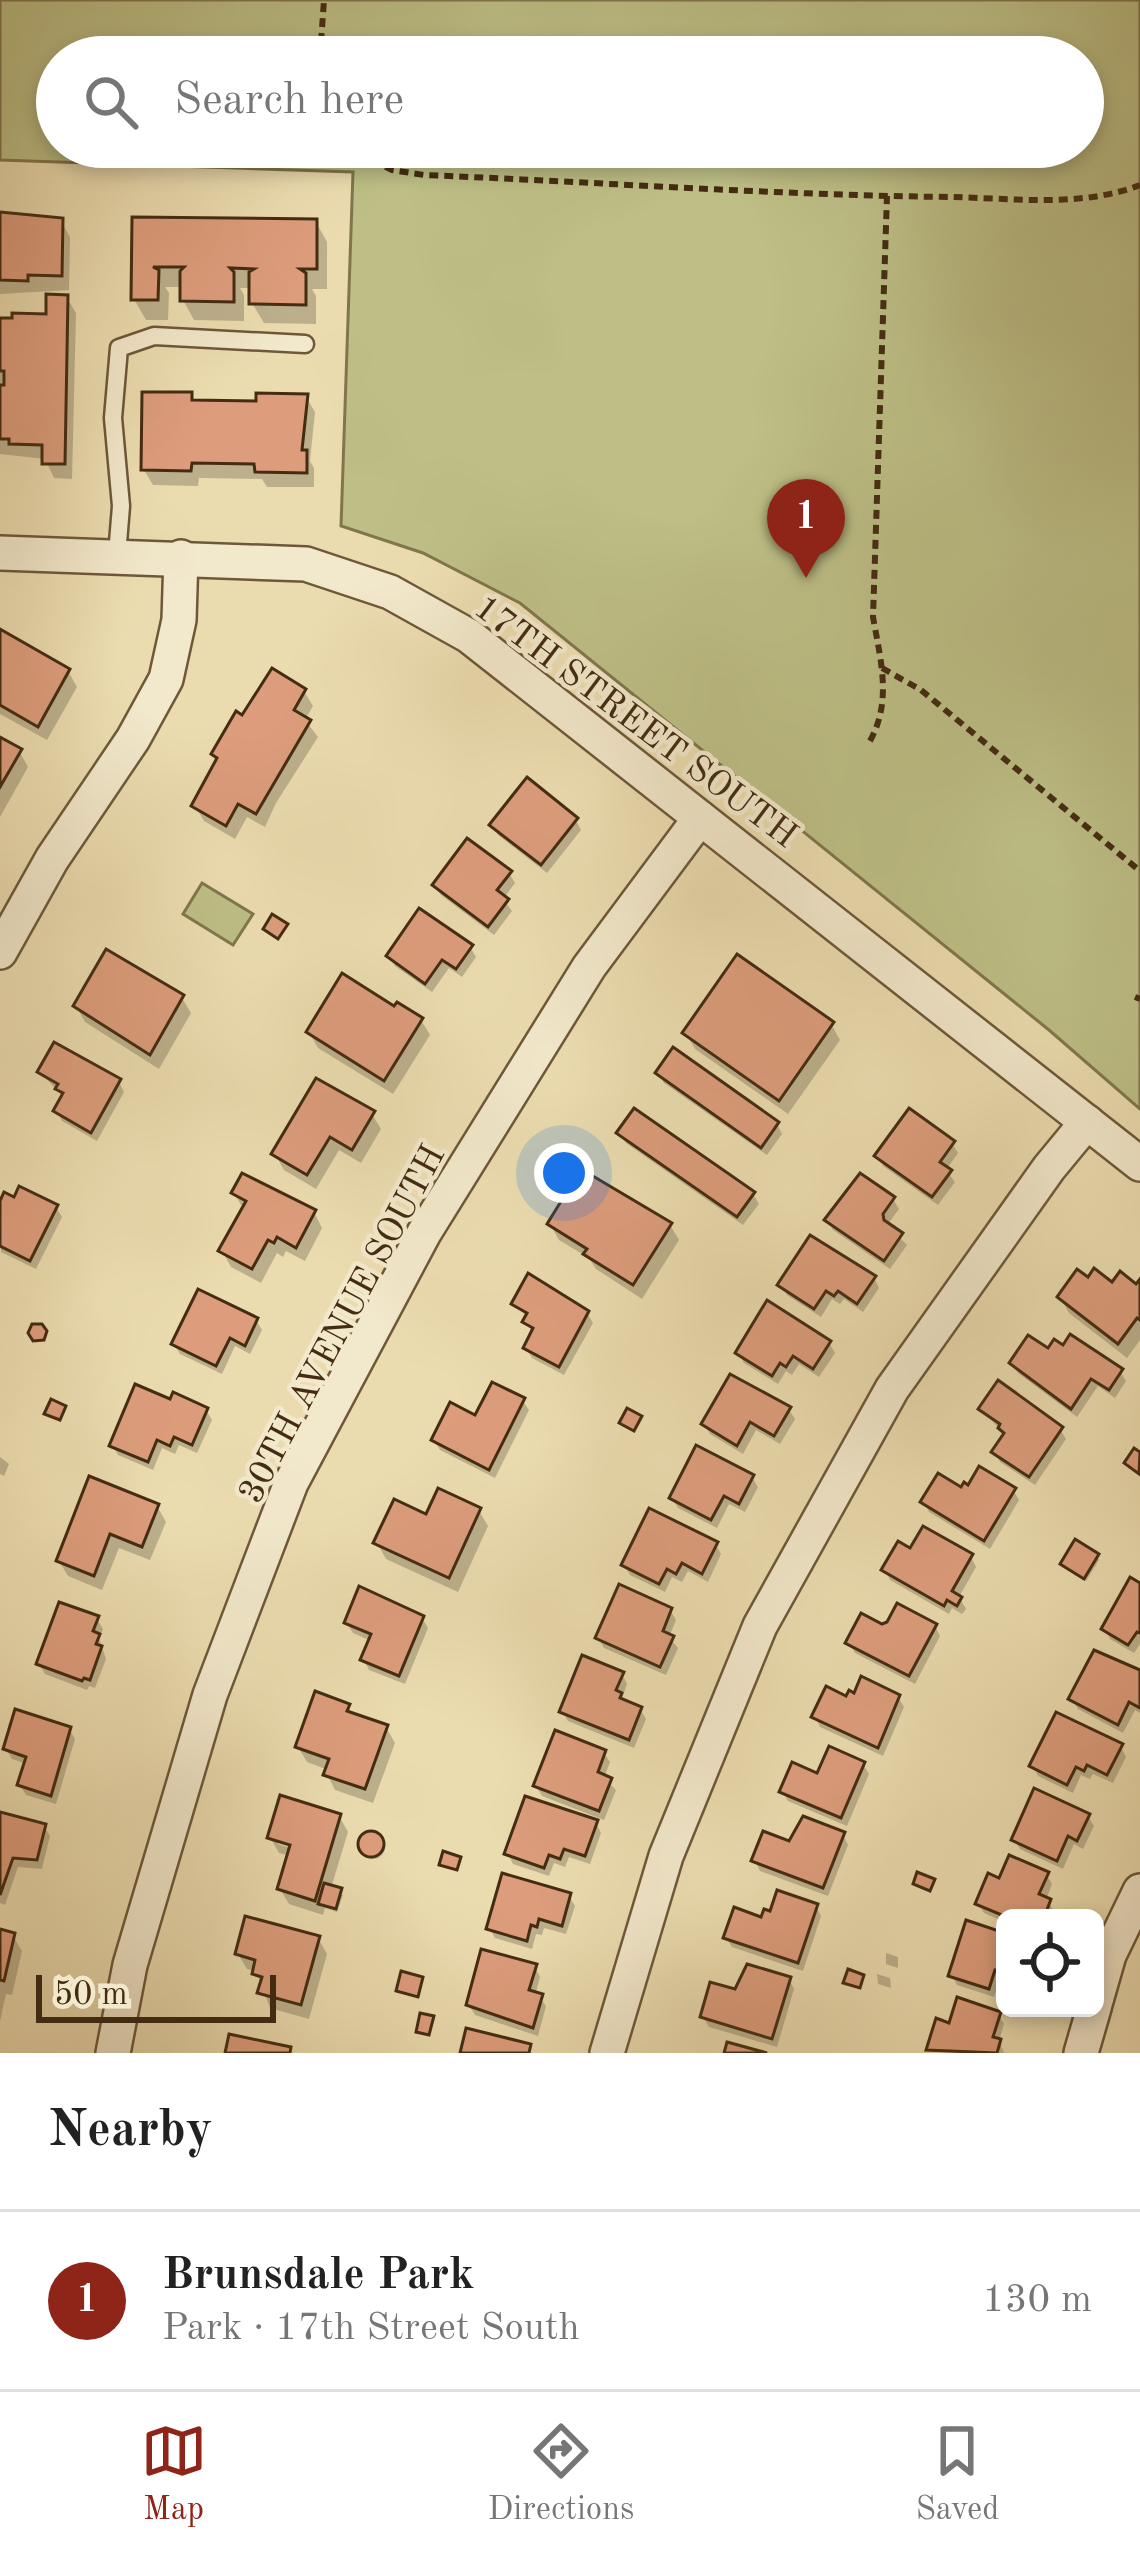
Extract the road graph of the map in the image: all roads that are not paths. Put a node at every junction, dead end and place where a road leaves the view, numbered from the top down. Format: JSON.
{"nodes":[{"id":1,"x":305,"y":344,"type":"dead end"},
{"id":2,"x":0,"y":553,"type":"edge"},
{"id":3,"x":117,"y":556,"type":"junction"},
{"id":4,"x":181,"y":557,"type":"junction"},
{"id":5,"x":700,"y":818,"type":"junction"},
{"id":6,"x":0,"y":952,"type":"edge"},
{"id":7,"x":1087,"y":1122,"type":"junction"},
{"id":8,"x":1140,"y":1164,"type":"edge"},
{"id":9,"x":1140,"y":1891,"type":"edge"},
{"id":10,"x":1104,"y":1972,"type":"edge"},
{"id":11,"x":1091,"y":2017,"type":"edge"},
{"id":12,"x":113,"y":2053,"type":"edge"},
{"id":13,"x":607,"y":2053,"type":"edge"},
{"id":14,"x":1081,"y":2053,"type":"edge"}],
"edges":[{"from":1,"to":3,"type":"lane"},
{"from":2,"to":3,"type":"street","name":"17TH STREET SOUTH"},
{"from":3,"to":4,"type":"street","name":"17TH STREET SOUTH"},
{"from":4,"to":5,"type":"street","name":"17TH STREET SOUTH"},
{"from":4,"to":6,"type":"street"},
{"from":5,"to":7,"type":"street","name":"17TH STREET SOUTH"},
{"from":5,"to":12,"type":"street","name":"30TH AVENUE SOUTH"},
{"from":7,"to":8,"type":"street","name":"17TH STREET SOUTH"},
{"from":7,"to":13,"type":"street"},
{"from":9,"to":10,"type":"street"},
{"from":11,"to":14,"type":"street"}]}
